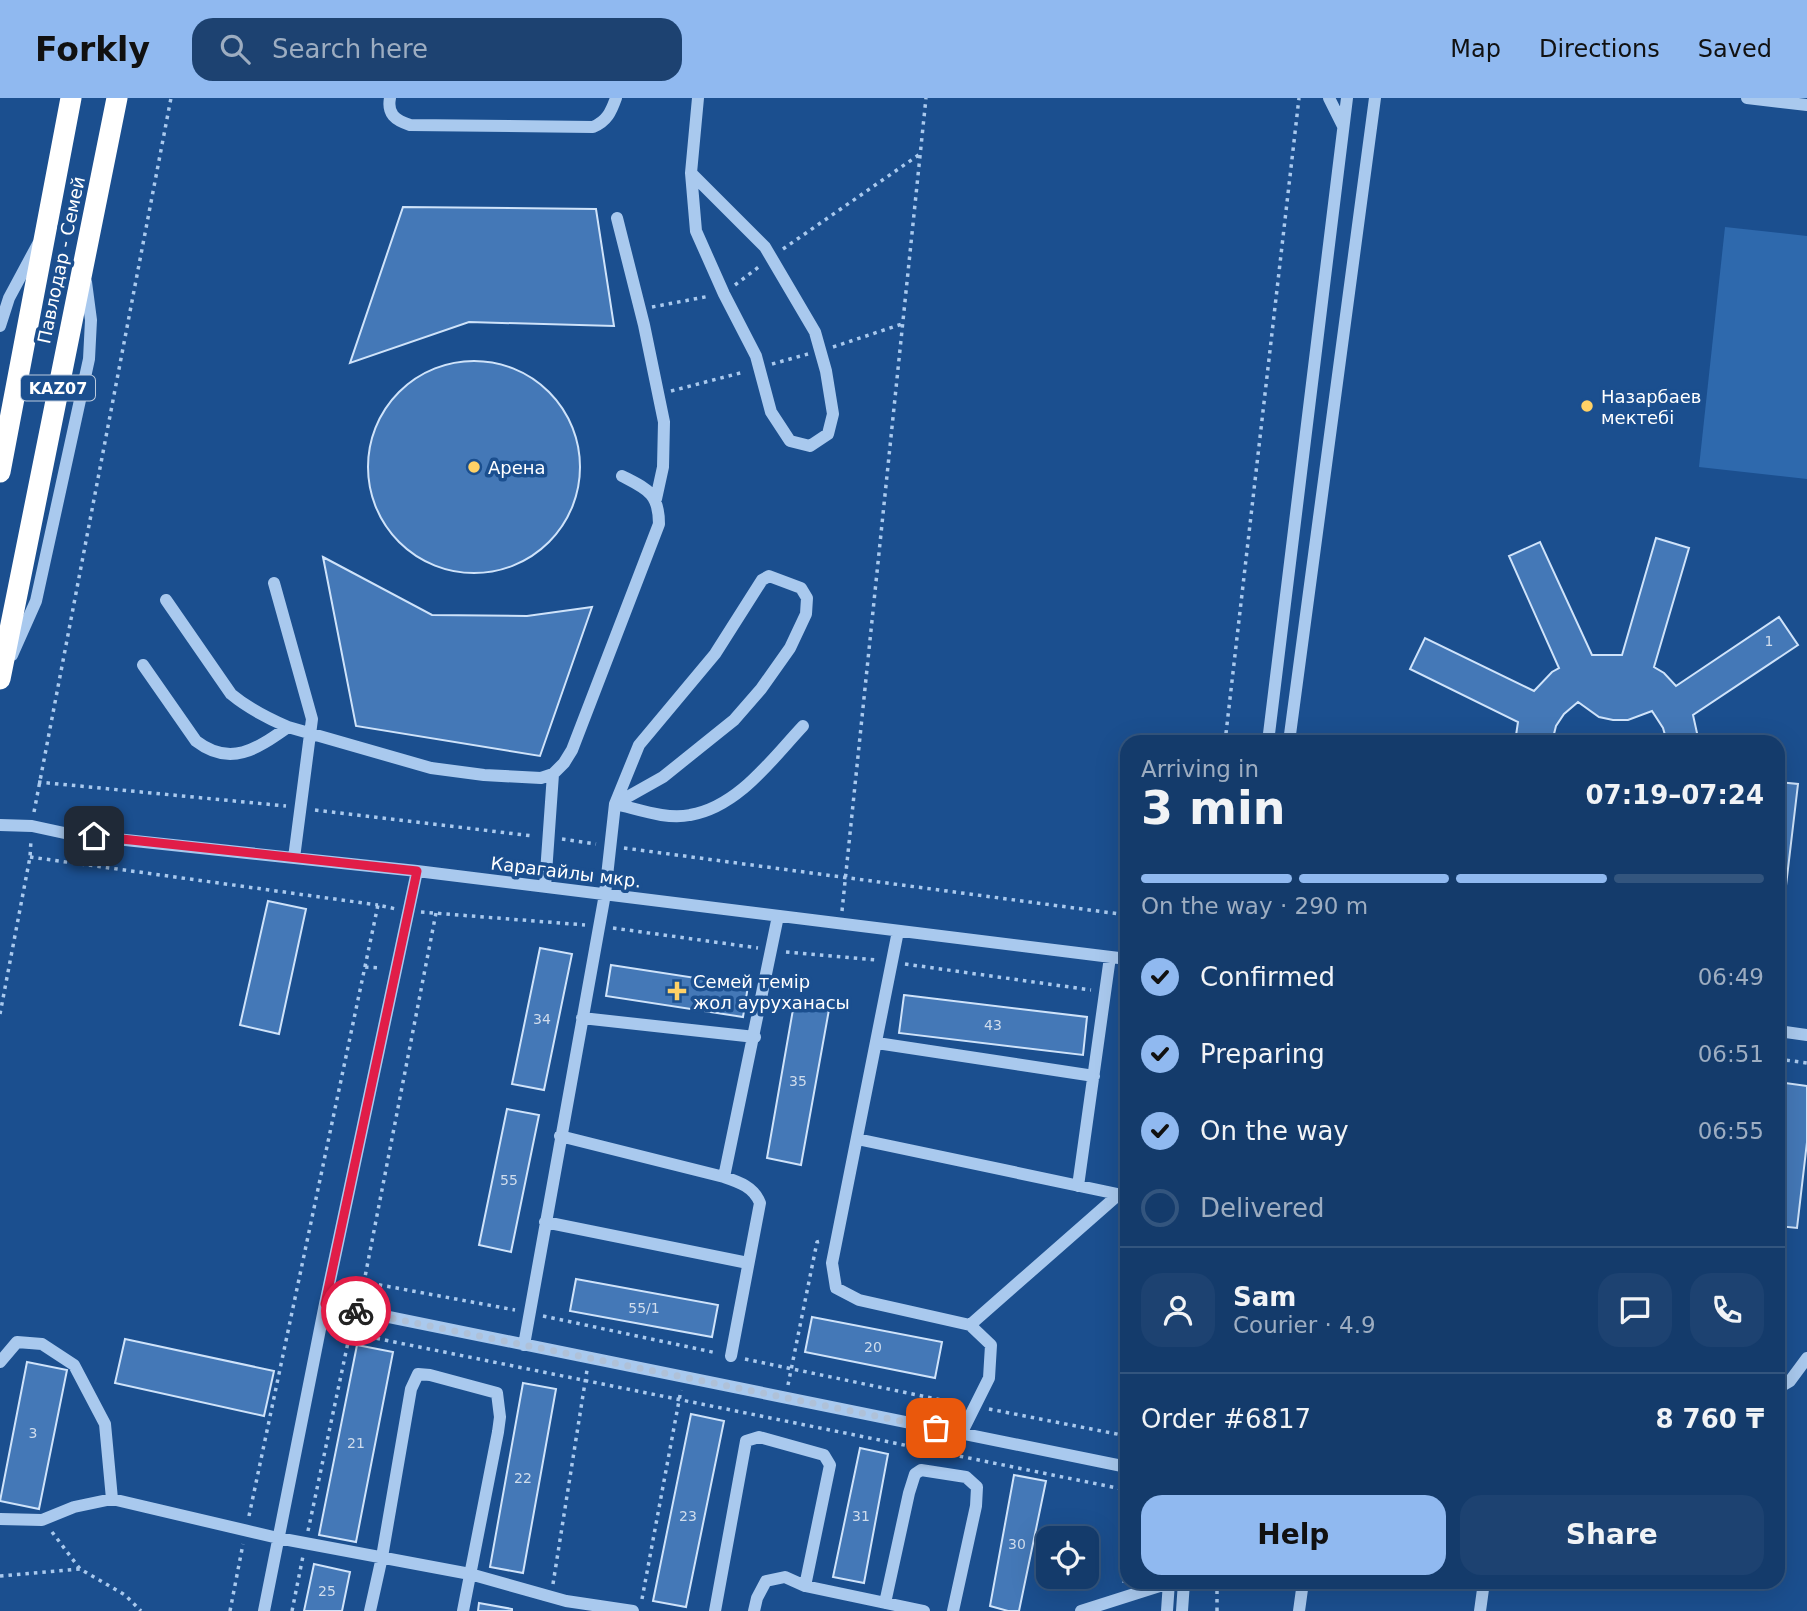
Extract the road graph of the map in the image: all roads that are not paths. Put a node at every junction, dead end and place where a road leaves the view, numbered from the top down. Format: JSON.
{"nodes":[{"id":1,"x":71,"y":98,"type":"edge"},
{"id":2,"x":117,"y":98,"type":"edge"},
{"id":3,"x":390,"y":98,"type":"edge"},
{"id":4,"x":615,"y":98,"type":"edge"},
{"id":5,"x":698,"y":98,"type":"edge"},
{"id":6,"x":1329,"y":98,"type":"edge"},
{"id":7,"x":1347,"y":98,"type":"edge"},
{"id":8,"x":1375,"y":98,"type":"edge"},
{"id":9,"x":1747,"y":98,"type":"edge"},
{"id":10,"x":1807,"y":105,"type":"edge"},
{"id":11,"x":1343,"y":127,"type":"junction"},
{"id":12,"x":691,"y":173,"type":"junction"},
{"id":13,"x":618,"y":218,"type":"dead end"},
{"id":14,"x":46,"y":229,"type":"junction"},
{"id":15,"x":0,"y":326,"type":"edge"},
{"id":16,"x":0,"y":472,"type":"edge"},
{"id":17,"x":622,"y":476,"type":"dead end"},
{"id":18,"x":656,"y":499,"type":"junction"},
{"id":19,"x":274,"y":583,"type":"dead end"},
{"id":20,"x":166,"y":600,"type":"dead end"},
{"id":21,"x":143,"y":665,"type":"dead end"},
{"id":22,"x":0,"y":680,"type":"edge"},
{"id":23,"x":803,"y":726,"type":"dead end"},
{"id":24,"x":288,"y":727,"type":"junction"},
{"id":25,"x":312,"y":734,"type":"junction"},
{"id":26,"x":1269,"y":735,"type":"edge"},
{"id":27,"x":1290,"y":735,"type":"edge"},
{"id":28,"x":553,"y":774,"type":"junction"},
{"id":29,"x":615,"y":804,"type":"junction"},
{"id":30,"x":0,"y":825,"type":"edge"},
{"id":31,"x":294,"y":858,"type":"junction"},
{"id":32,"x":417,"y":871,"type":"junction"},
{"id":33,"x":545,"y":887,"type":"junction"},
{"id":34,"x":605,"y":894,"type":"junction"},
{"id":35,"x":778,"y":916,"type":"junction"},
{"id":36,"x":898,"y":931,"type":"junction"},
{"id":37,"x":1110,"y":957,"type":"junction"},
{"id":38,"x":1120,"y":958,"type":"edge"},
{"id":39,"x":582,"y":1018,"type":"junction"},
{"id":40,"x":1785,"y":1032,"type":"edge"},
{"id":41,"x":1807,"y":1035,"type":"edge"},
{"id":42,"x":755,"y":1037,"type":"junction"},
{"id":43,"x":877,"y":1043,"type":"junction"},
{"id":44,"x":1094,"y":1076,"type":"junction"},
{"id":45,"x":560,"y":1136,"type":"junction"},
{"id":46,"x":857,"y":1139,"type":"junction"},
{"id":47,"x":724,"y":1177,"type":"junction"},
{"id":48,"x":1078,"y":1186,"type":"junction"},
{"id":49,"x":1120,"y":1195,"type":"edge"},
{"id":50,"x":1120,"y":1197,"type":"edge"},
{"id":51,"x":545,"y":1222,"type":"junction"},
{"id":52,"x":748,"y":1263,"type":"junction"},
{"id":53,"x":325,"y":1304,"type":"junction"},
{"id":54,"x":970,"y":1325,"type":"junction"},
{"id":55,"x":524,"y":1345,"type":"junction"},
{"id":56,"x":731,"y":1356,"type":"road end"},
{"id":57,"x":1807,"y":1358,"type":"edge"},
{"id":58,"x":0,"y":1362,"type":"edge"},
{"id":59,"x":1785,"y":1384,"type":"edge"},
{"id":60,"x":961,"y":1433,"type":"junction"},
{"id":61,"x":1120,"y":1466,"type":"edge"},
{"id":62,"x":112,"y":1499,"type":"junction"},
{"id":63,"x":0,"y":1519,"type":"edge"},
{"id":64,"x":278,"y":1538,"type":"junction"},
{"id":65,"x":382,"y":1557,"type":"junction"},
{"id":66,"x":470,"y":1574,"type":"junction"},
{"id":67,"x":805,"y":1586,"type":"junction"},
{"id":68,"x":1152,"y":1589,"type":"edge"},
{"id":69,"x":1169,"y":1589,"type":"edge"},
{"id":70,"x":1184,"y":1589,"type":"edge"},
{"id":71,"x":1302,"y":1589,"type":"edge"},
{"id":72,"x":1483,"y":1589,"type":"edge"},
{"id":73,"x":885,"y":1603,"type":"junction"},
{"id":74,"x":565,"y":1606,"type":"edge"},
{"id":75,"x":264,"y":1611,"type":"edge"},
{"id":76,"x":370,"y":1611,"type":"edge"},
{"id":77,"x":463,"y":1611,"type":"edge"},
{"id":78,"x":633,"y":1611,"type":"edge"},
{"id":79,"x":715,"y":1611,"type":"edge"},
{"id":80,"x":754,"y":1611,"type":"edge"},
{"id":81,"x":924,"y":1611,"type":"edge"},
{"id":82,"x":953,"y":1611,"type":"edge"},
{"id":83,"x":1081,"y":1611,"type":"edge"},
{"id":84,"x":1167,"y":1611,"type":"edge"},
{"id":85,"x":1182,"y":1611,"type":"edge"},
{"id":86,"x":1299,"y":1611,"type":"edge"},
{"id":87,"x":1480,"y":1611,"type":"edge"}],
"edges":[{"from":1,"to":14,"type":"highway","name":"Павлодар - Семей","number":"KAZ07"},
{"from":2,"to":22,"type":"highway","name":"Павлодар - Семей","number":"KAZ07"},
{"from":3,"to":4,"type":"street"},
{"from":5,"to":12,"type":"street"},
{"from":6,"to":11,"type":"street"},
{"from":7,"to":11,"type":"street"},
{"from":8,"to":27,"type":"street"},
{"from":9,"to":10,"type":"street"},
{"from":11,"to":26,"type":"street"},
{"from":12,"to":12,"type":"street"},
{"from":13,"to":18,"type":"street"},
{"from":14,"to":15,"type":"street"},
{"from":14,"to":16,"type":"highway","name":"Павлодар - Семей","number":"KAZ07"},
{"from":17,"to":18,"type":"street"},
{"from":18,"to":28,"type":"street"},
{"from":19,"to":25,"type":"street"},
{"from":20,"to":24,"type":"street"},
{"from":21,"to":24,"type":"street"},
{"from":23,"to":29,"type":"street"},
{"from":24,"to":25,"type":"street"},
{"from":25,"to":28,"type":"street"},
{"from":25,"to":31,"type":"street"},
{"from":28,"to":33,"type":"street"},
{"from":29,"to":29,"type":"street"},
{"from":29,"to":34,"type":"street"},
{"from":30,"to":31,"type":"street","name":"Карагайлы мкр."},
{"from":31,"to":32,"type":"street","name":"Карагайлы мкр."},
{"from":32,"to":33,"type":"street","name":"Карагайлы мкр."},
{"from":32,"to":53,"type":"street"},
{"from":33,"to":34,"type":"street","name":"Карагайлы мкр."},
{"from":34,"to":35,"type":"street","name":"Карагайлы мкр."},
{"from":34,"to":39,"type":"street"},
{"from":35,"to":36,"type":"street","name":"Карагайлы мкр."},
{"from":35,"to":42,"type":"street"},
{"from":36,"to":37,"type":"street","name":"Карагайлы мкр."},
{"from":36,"to":43,"type":"street"},
{"from":37,"to":38,"type":"street","name":"Карагайлы мкр."},
{"from":37,"to":44,"type":"street"},
{"from":39,"to":42,"type":"street"},
{"from":39,"to":45,"type":"street"},
{"from":40,"to":41,"type":"street"},
{"from":42,"to":47,"type":"street"},
{"from":43,"to":44,"type":"street"},
{"from":43,"to":46,"type":"street"},
{"from":44,"to":48,"type":"street"},
{"from":45,"to":47,"type":"street"},
{"from":45,"to":51,"type":"street"},
{"from":46,"to":48,"type":"street"},
{"from":46,"to":54,"type":"street"},
{"from":47,"to":52,"type":"street"},
{"from":48,"to":49,"type":"street"},
{"from":50,"to":54,"type":"street"},
{"from":51,"to":52,"type":"street"},
{"from":51,"to":55,"type":"street"},
{"from":52,"to":56,"type":"street"},
{"from":53,"to":55,"type":"street"},
{"from":53,"to":64,"type":"street"},
{"from":54,"to":60,"type":"street"},
{"from":55,"to":60,"type":"street"},
{"from":57,"to":59,"type":"street"},
{"from":58,"to":62,"type":"street"},
{"from":60,"to":61,"type":"street"},
{"from":62,"to":63,"type":"street"},
{"from":62,"to":64,"type":"street"},
{"from":64,"to":65,"type":"street"},
{"from":64,"to":75,"type":"street"},
{"from":65,"to":66,"type":"street"},
{"from":65,"to":66,"type":"street"},
{"from":65,"to":76,"type":"street"},
{"from":66,"to":74,"type":"street"},
{"from":66,"to":77,"type":"street"},
{"from":67,"to":73,"type":"street"},
{"from":67,"to":79,"type":"street"},
{"from":67,"to":80,"type":"street"},
{"from":68,"to":83,"type":"street"},
{"from":69,"to":84,"type":"street"},
{"from":70,"to":85,"type":"street"},
{"from":71,"to":86,"type":"street"},
{"from":72,"to":87,"type":"street"},
{"from":73,"to":81,"type":"street"},
{"from":73,"to":82,"type":"street"},
{"from":74,"to":78,"type":"street"}]}
